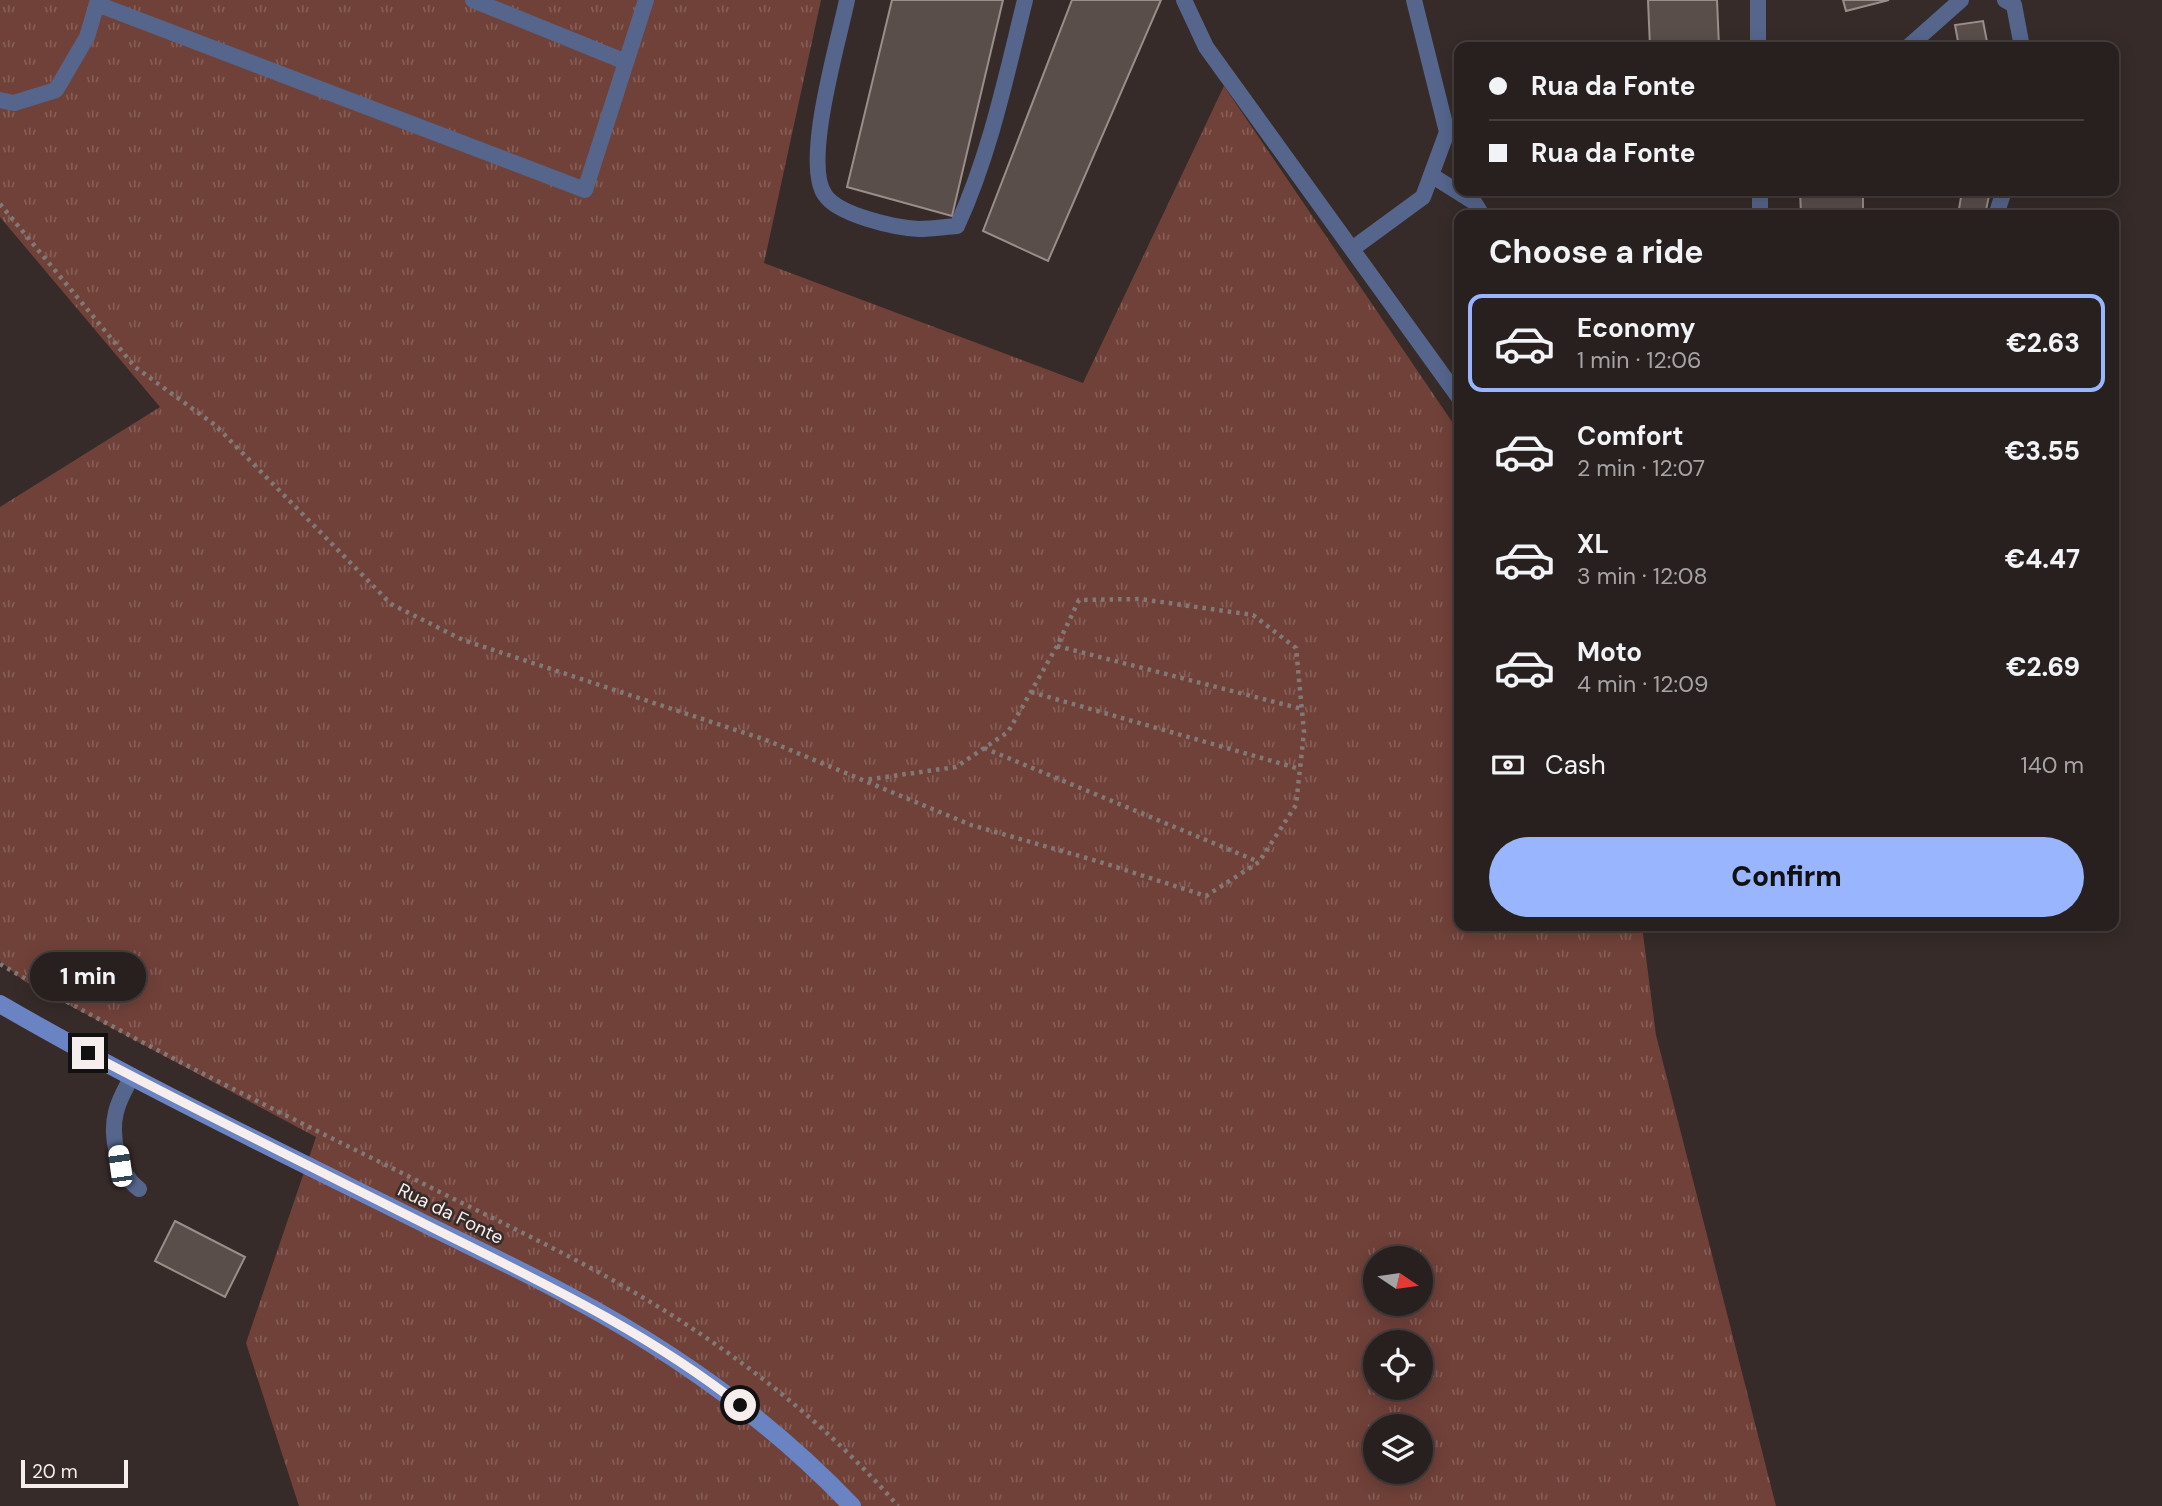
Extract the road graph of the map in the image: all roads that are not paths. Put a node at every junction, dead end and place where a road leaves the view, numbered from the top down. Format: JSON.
{"nodes":[{"id":1,"x":473,"y":0,"type":"edge"},
{"id":2,"x":646,"y":0,"type":"edge"},
{"id":3,"x":847,"y":0,"type":"edge"},
{"id":4,"x":1025,"y":0,"type":"edge"},
{"id":5,"x":1184,"y":0,"type":"edge"},
{"id":6,"x":1414,"y":0,"type":"edge"},
{"id":7,"x":1758,"y":0,"type":"edge"},
{"id":8,"x":1961,"y":0,"type":"edge"},
{"id":9,"x":2005,"y":0,"type":"edge"},
{"id":10,"x":97,"y":2,"type":"edge"},
{"id":11,"x":1758,"y":42,"type":"edge"},
{"id":12,"x":1914,"y":42,"type":"edge"},
{"id":13,"x":2021,"y":42,"type":"edge"},
{"id":14,"x":626,"y":62,"type":"junction"},
{"id":15,"x":0,"y":100,"type":"edge"},
{"id":16,"x":1431,"y":175,"type":"junction"},
{"id":17,"x":1454,"y":189,"type":"edge"},
{"id":18,"x":1464,"y":196,"type":"edge"},
{"id":19,"x":1479,"y":210,"type":"edge"},
{"id":20,"x":1352,"y":249,"type":"junction"},
{"id":21,"x":1454,"y":391,"type":"edge"},
{"id":22,"x":0,"y":1004,"type":"edge"},
{"id":23,"x":132,"y":1076,"type":"junction"},
{"id":24,"x":139,"y":1189,"type":"dead end"},
{"id":25,"x":852,"y":1506,"type":"edge"}],
"edges":[{"from":1,"to":14,"type":"lane"},
{"from":2,"to":14,"type":"lane"},
{"from":3,"to":4,"type":"lane"},
{"from":5,"to":20,"type":"lane"},
{"from":6,"to":16,"type":"lane"},
{"from":7,"to":11,"type":"lane"},
{"from":8,"to":12,"type":"lane"},
{"from":9,"to":13,"type":"lane"},
{"from":10,"to":14,"type":"lane"},
{"from":10,"to":15,"type":"lane"},
{"from":16,"to":17,"type":"lane"},
{"from":16,"to":20,"type":"lane"},
{"from":18,"to":19,"type":"lane"},
{"from":20,"to":21,"type":"lane"},
{"from":22,"to":23,"type":"main road","name":"Rua da Fonte"},
{"from":23,"to":24,"type":"lane"},
{"from":23,"to":25,"type":"main road","name":"Rua da Fonte"}]}
